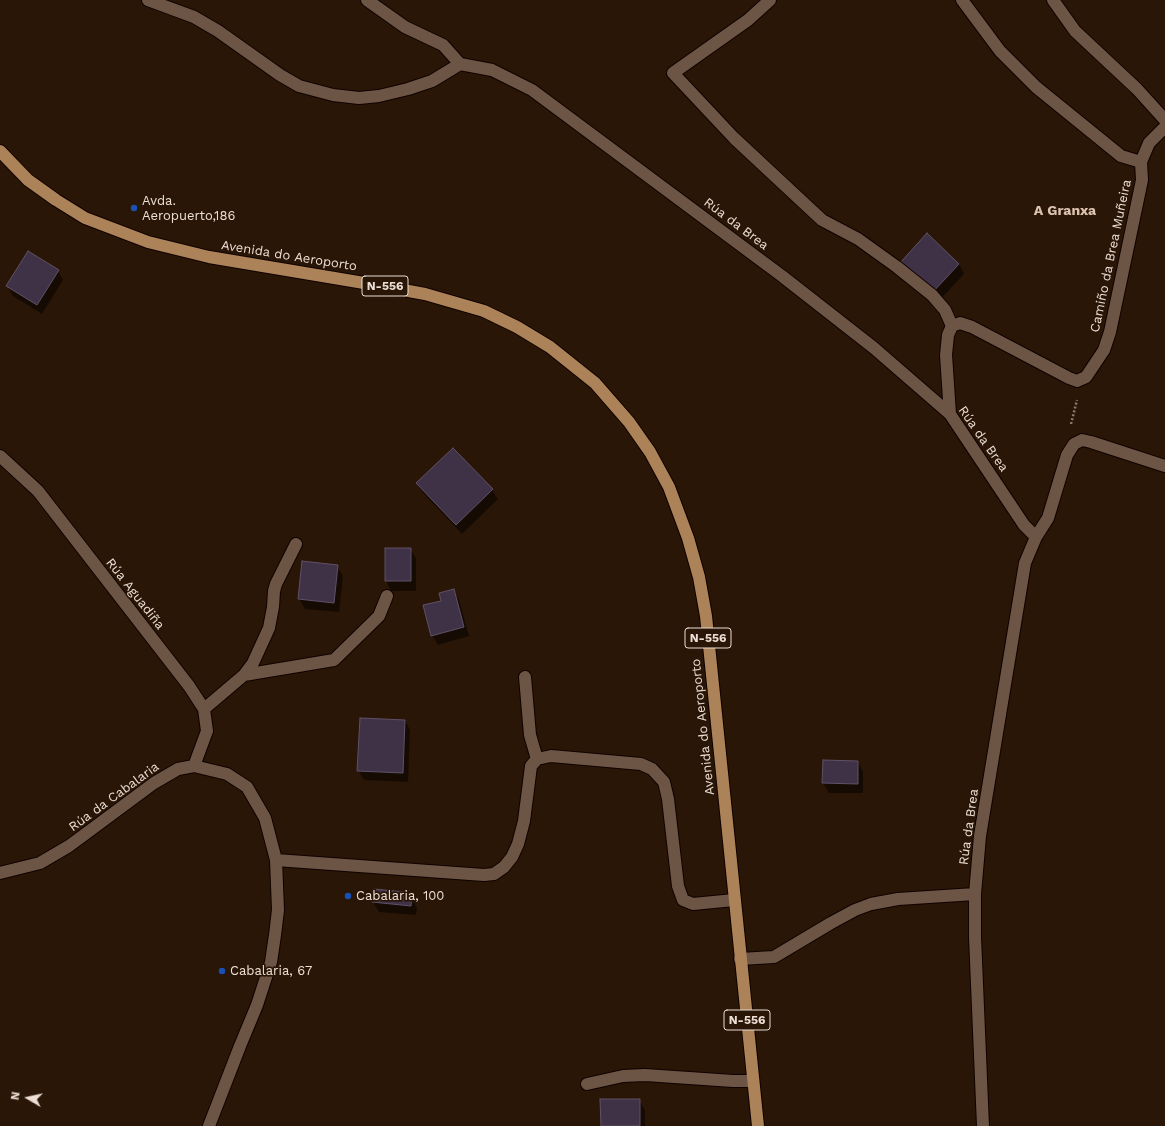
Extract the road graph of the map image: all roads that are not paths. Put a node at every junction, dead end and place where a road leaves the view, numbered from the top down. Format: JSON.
{"nodes":[{"id":1,"x":148,"y":0,"type":"edge"},
{"id":2,"x":368,"y":0,"type":"edge"},
{"id":3,"x":770,"y":0,"type":"edge"},
{"id":4,"x":962,"y":0,"type":"edge"},
{"id":5,"x":1053,"y":0,"type":"edge"},
{"id":6,"x":460,"y":64,"type":"junction"},
{"id":7,"x":1165,"y":120,"type":"edge"},
{"id":8,"x":1165,"y":127,"type":"edge"},
{"id":9,"x":0,"y":151,"type":"edge"},
{"id":10,"x":1141,"y":162,"type":"junction"},
{"id":11,"x":952,"y":326,"type":"junction"},
{"id":12,"x":950,"y":414,"type":"junction"},
{"id":13,"x":0,"y":456,"type":"edge"},
{"id":14,"x":1165,"y":466,"type":"edge"},
{"id":15,"x":1036,"y":537,"type":"junction"},
{"id":16,"x":296,"y":544,"type":"dead end"},
{"id":17,"x":387,"y":596,"type":"dead end"},
{"id":18,"x":244,"y":675,"type":"junction"},
{"id":19,"x":525,"y":677,"type":"dead end"},
{"id":20,"x":204,"y":709,"type":"junction"},
{"id":21,"x":537,"y":759,"type":"junction"},
{"id":22,"x":194,"y":766,"type":"junction"},
{"id":23,"x":276,"y":860,"type":"junction"},
{"id":24,"x":0,"y":873,"type":"edge"},
{"id":25,"x":975,"y":894,"type":"junction"},
{"id":26,"x":734,"y":900,"type":"junction"},
{"id":27,"x":740,"y":959,"type":"junction"},
{"id":28,"x":753,"y":1081,"type":"junction"},
{"id":29,"x":587,"y":1084,"type":"dead end"},
{"id":30,"x":209,"y":1126,"type":"edge"},
{"id":31,"x":758,"y":1126,"type":"edge"},
{"id":32,"x":983,"y":1126,"type":"edge"}],
"edges":[{"from":1,"to":6,"type":"street"},
{"from":2,"to":6,"type":"street"},
{"from":3,"to":11,"type":"street"},
{"from":4,"to":10,"type":"street"},
{"from":5,"to":7,"type":"street"},
{"from":6,"to":12,"type":"street","name":"Rúa da Brea"},
{"from":8,"to":10,"type":"street","name":"Camiño da Brea Muñeira"},
{"from":9,"to":26,"type":"main road","name":"Avenida do Aeroporto","number":"N-556"},
{"from":10,"to":11,"type":"street","name":"Camiño da Brea Muñeira"},
{"from":11,"to":12,"type":"street"},
{"from":12,"to":15,"type":"street","name":"Rúa da Brea"},
{"from":13,"to":20,"type":"street","name":"Rúa Aguadiña"},
{"from":14,"to":15,"type":"street","name":"Rúa da Brea"},
{"from":15,"to":25,"type":"street","name":"Rúa da Brea"},
{"from":16,"to":18,"type":"street"},
{"from":17,"to":18,"type":"street"},
{"from":18,"to":20,"type":"street"},
{"from":19,"to":21,"type":"street"},
{"from":20,"to":22,"type":"street","name":"Rúa Aguadiña"},
{"from":21,"to":23,"type":"street"},
{"from":21,"to":26,"type":"street"},
{"from":22,"to":23,"type":"street"},
{"from":22,"to":24,"type":"street","name":"Rúa da Cabalaria"},
{"from":23,"to":30,"type":"street"},
{"from":25,"to":27,"type":"street"},
{"from":25,"to":32,"type":"street","name":"Rúa da Brea"},
{"from":26,"to":27,"type":"main road","name":"Avenida do Aeroporto","number":"N-556"},
{"from":27,"to":28,"type":"main road","name":"Avenida do Aeroporto","number":"N-556"},
{"from":28,"to":29,"type":"street"},
{"from":28,"to":31,"type":"main road","name":"Avenida do Aeroporto","number":"N-556"}]}
